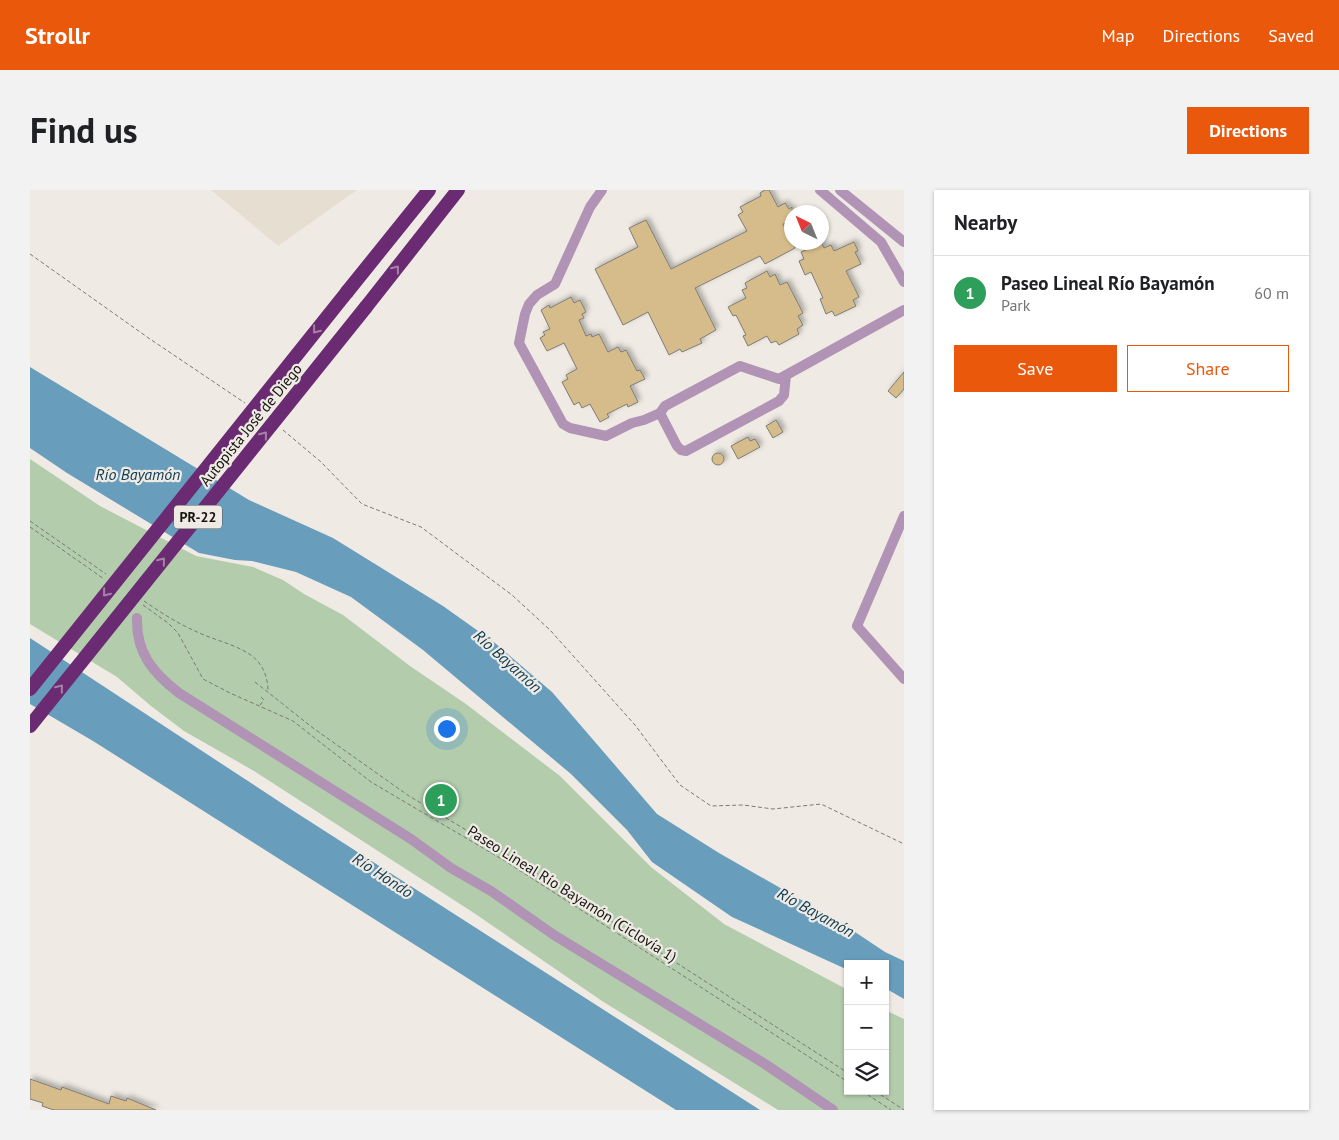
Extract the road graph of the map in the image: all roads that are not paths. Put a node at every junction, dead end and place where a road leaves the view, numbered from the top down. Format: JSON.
{"nodes":[{"id":1,"x":429,"y":190,"type":"edge"},
{"id":2,"x":458,"y":190,"type":"edge"},
{"id":3,"x":602,"y":190,"type":"edge"},
{"id":4,"x":820,"y":190,"type":"edge"},
{"id":5,"x":840,"y":190,"type":"edge"},
{"id":6,"x":904,"y":242,"type":"edge"},
{"id":7,"x":904,"y":282,"type":"edge"},
{"id":8,"x":904,"y":310,"type":"edge"},
{"id":9,"x":786,"y":375,"type":"junction"},
{"id":10,"x":660,"y":413,"type":"junction"},
{"id":11,"x":904,"y":516,"type":"edge"},
{"id":12,"x":137,"y":618,"type":"dead end"},
{"id":13,"x":904,"y":679,"type":"edge"},
{"id":14,"x":30,"y":688,"type":"edge"},
{"id":15,"x":30,"y":726,"type":"edge"},
{"id":16,"x":833,"y":1110,"type":"edge"}],
"edges":[{"from":1,"to":14,"type":"highway","name":"Autopista José de Diego","number":"PR-22","one_way":true,"bridge":true},
{"from":15,"to":2,"type":"highway","name":"Autopista José de Diego","number":"PR-22","one_way":true,"bridge":true},
{"from":3,"to":10,"type":"lane"},
{"from":4,"to":7,"type":"lane"},
{"from":5,"to":6,"type":"lane"},
{"from":8,"to":9,"type":"lane"},
{"from":9,"to":10,"type":"lane"},
{"from":9,"to":10,"type":"lane"},
{"from":11,"to":13,"type":"lane"},
{"from":12,"to":16,"type":"lane"}]}
